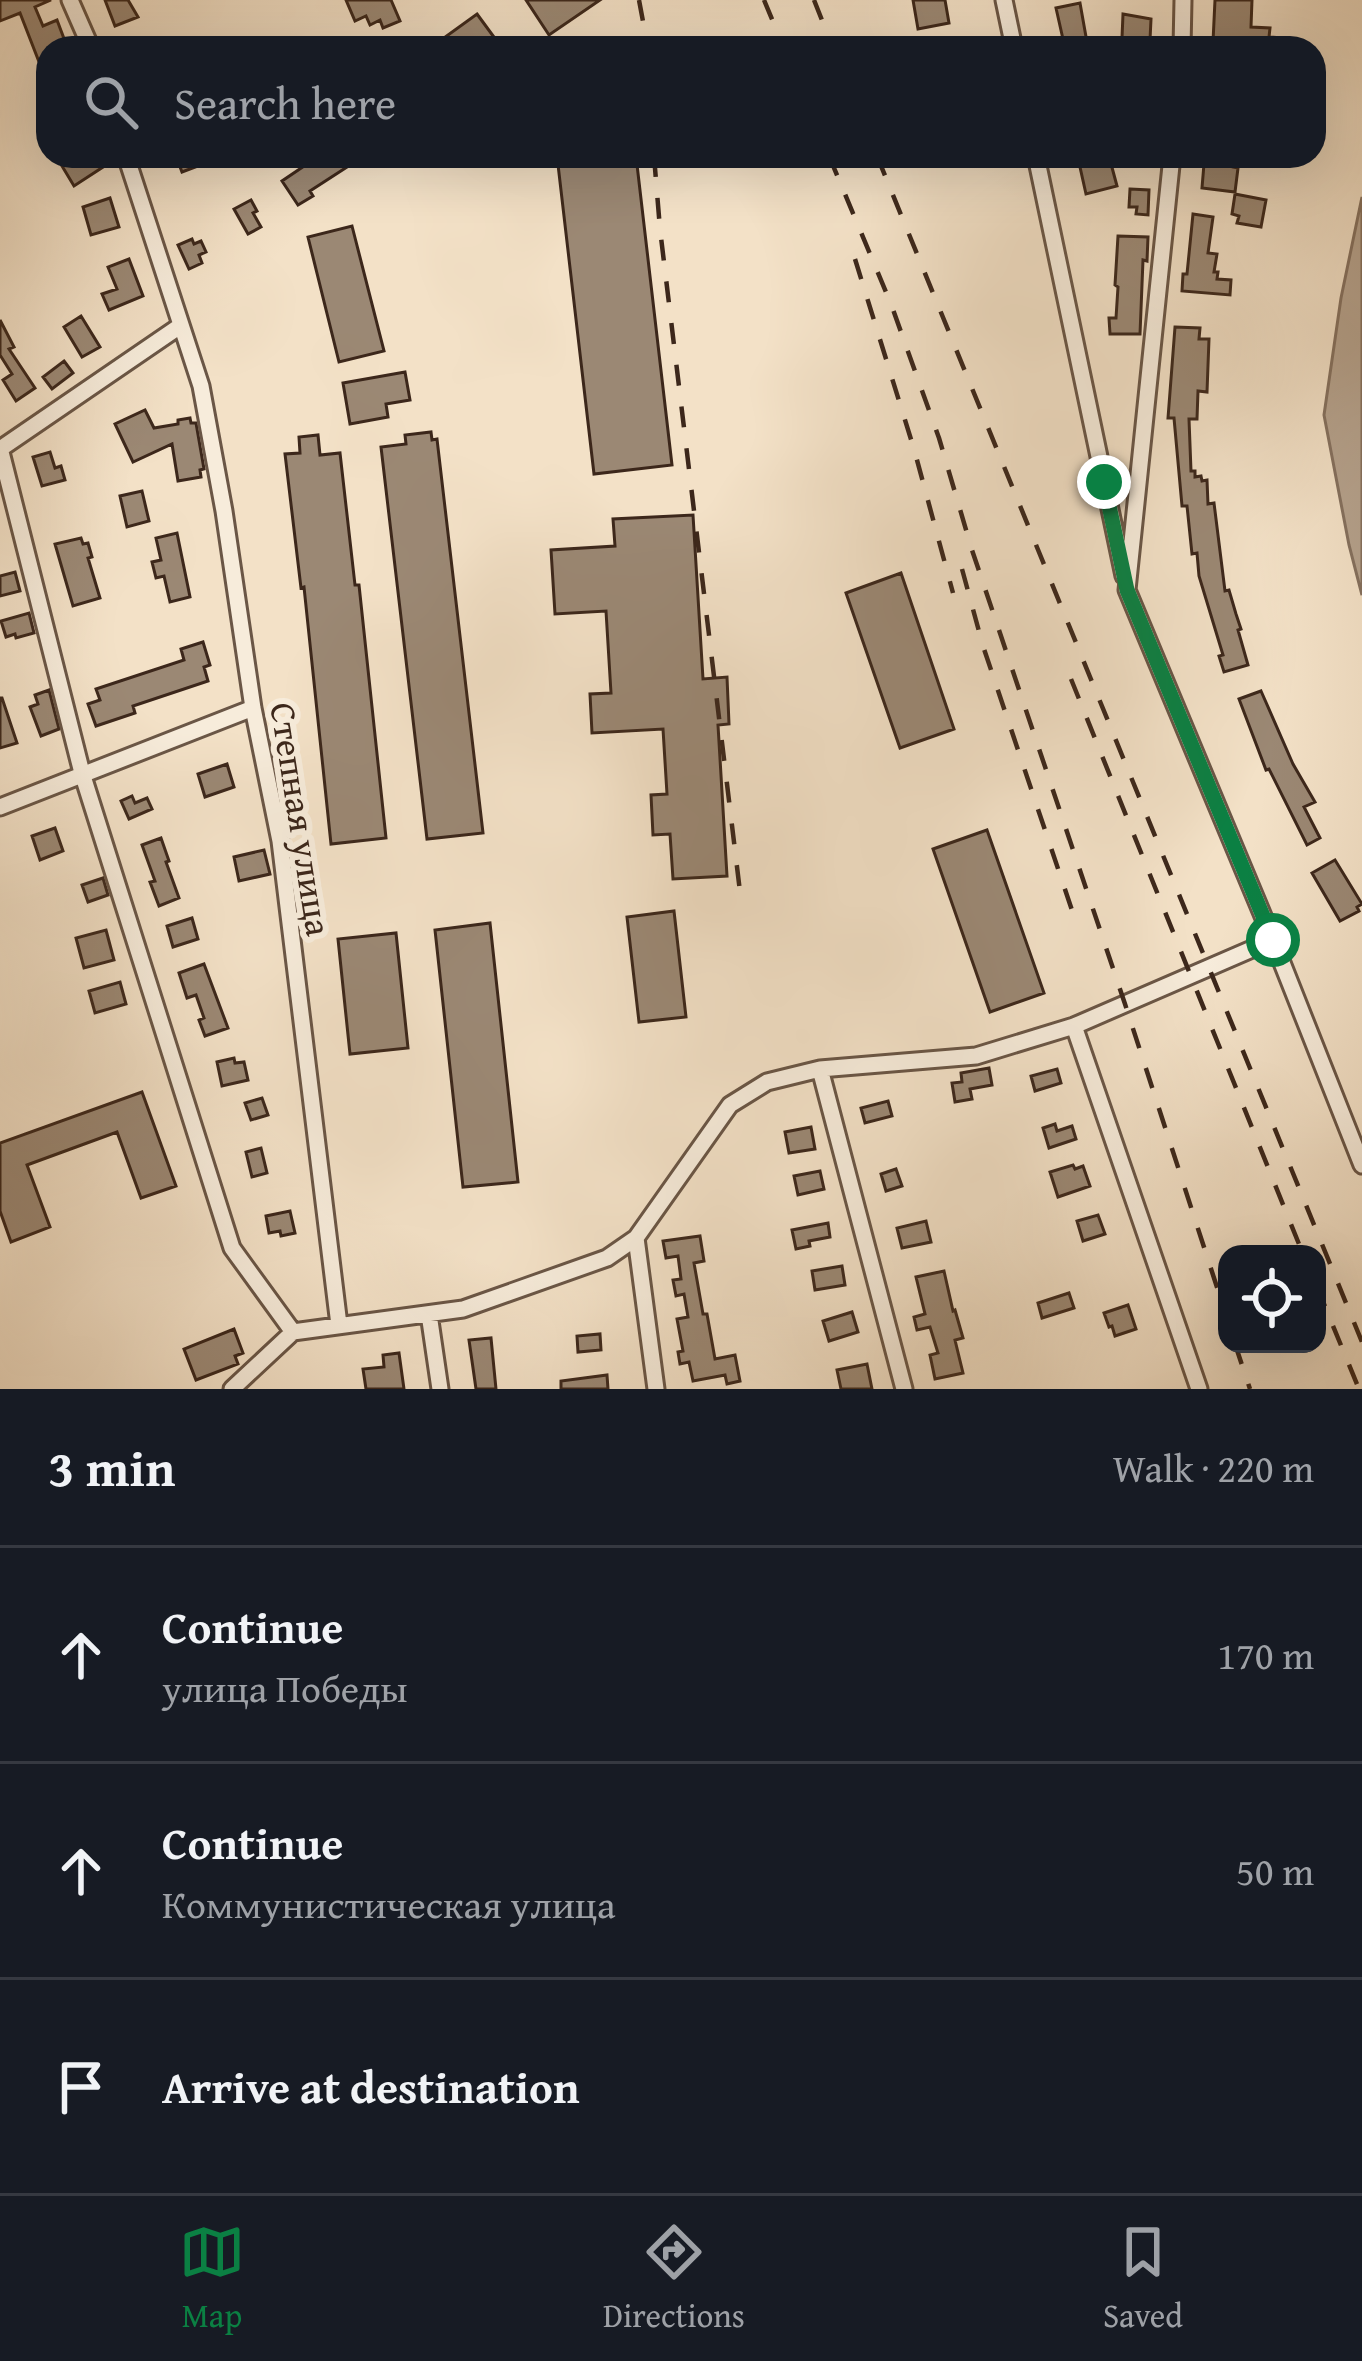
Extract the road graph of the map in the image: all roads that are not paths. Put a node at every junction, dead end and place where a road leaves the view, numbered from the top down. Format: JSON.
{"nodes":[{"id":1,"x":70,"y":0,"type":"edge"},
{"id":2,"x":1004,"y":0,"type":"edge"},
{"id":3,"x":1183,"y":0,"type":"edge"},
{"id":4,"x":86,"y":36,"type":"edge"},
{"id":5,"x":1012,"y":36,"type":"edge"},
{"id":6,"x":1182,"y":36,"type":"edge"},
{"id":7,"x":130,"y":168,"type":"edge"},
{"id":8,"x":1039,"y":168,"type":"edge"},
{"id":9,"x":1171,"y":168,"type":"edge"},
{"id":10,"x":180,"y":326,"type":"junction"},
{"id":11,"x":0,"y":449,"type":"edge"},
{"id":12,"x":1138,"y":480,"type":"junction"},
{"id":13,"x":1104,"y":482,"type":"junction"},
{"id":14,"x":1127,"y":590,"type":"junction"},
{"id":15,"x":253,"y":708,"type":"junction"},
{"id":16,"x":82,"y":773,"type":"junction"},
{"id":17,"x":0,"y":807,"type":"edge"},
{"id":18,"x":1273,"y":940,"type":"junction"},
{"id":19,"x":1074,"y":1026,"type":"junction"},
{"id":20,"x":820,"y":1069,"type":"junction"},
{"id":21,"x":1362,"y":1165,"type":"edge"},
{"id":22,"x":636,"y":1238,"type":"junction"},
{"id":23,"x":428,"y":1314,"type":"junction"},
{"id":24,"x":340,"y":1325,"type":"junction"},
{"id":25,"x":293,"y":1331,"type":"junction"},
{"id":26,"x":232,"y":1389,"type":"edge"},
{"id":27,"x":440,"y":1389,"type":"edge"},
{"id":28,"x":656,"y":1389,"type":"edge"},
{"id":29,"x":904,"y":1389,"type":"edge"},
{"id":30,"x":1199,"y":1389,"type":"edge"}],
"edges":[{"from":1,"to":4,"type":"street"},
{"from":2,"to":5,"type":"street"},
{"from":3,"to":6,"type":"street"},
{"from":7,"to":10,"type":"street","name":"Степная улица"},
{"from":8,"to":13,"type":"street"},
{"from":9,"to":12,"type":"street"},
{"from":10,"to":11,"type":"street"},
{"from":10,"to":15,"type":"street","name":"Степная улица"},
{"from":11,"to":16,"type":"street"},
{"from":12,"to":13,"type":"street"},
{"from":12,"to":14,"type":"street"},
{"from":13,"to":14,"type":"street"},
{"from":14,"to":18,"type":"street"},
{"from":15,"to":16,"type":"street"},
{"from":15,"to":24,"type":"street","name":"Степная улица"},
{"from":16,"to":17,"type":"street"},
{"from":16,"to":25,"type":"street"},
{"from":18,"to":19,"type":"street"},
{"from":18,"to":21,"type":"street"},
{"from":19,"to":20,"type":"street"},
{"from":19,"to":30,"type":"street"},
{"from":20,"to":22,"type":"street"},
{"from":20,"to":29,"type":"street"},
{"from":22,"to":23,"type":"street"},
{"from":22,"to":28,"type":"street"},
{"from":23,"to":24,"type":"street"},
{"from":23,"to":27,"type":"street"},
{"from":24,"to":25,"type":"street"},
{"from":25,"to":26,"type":"street"}]}
